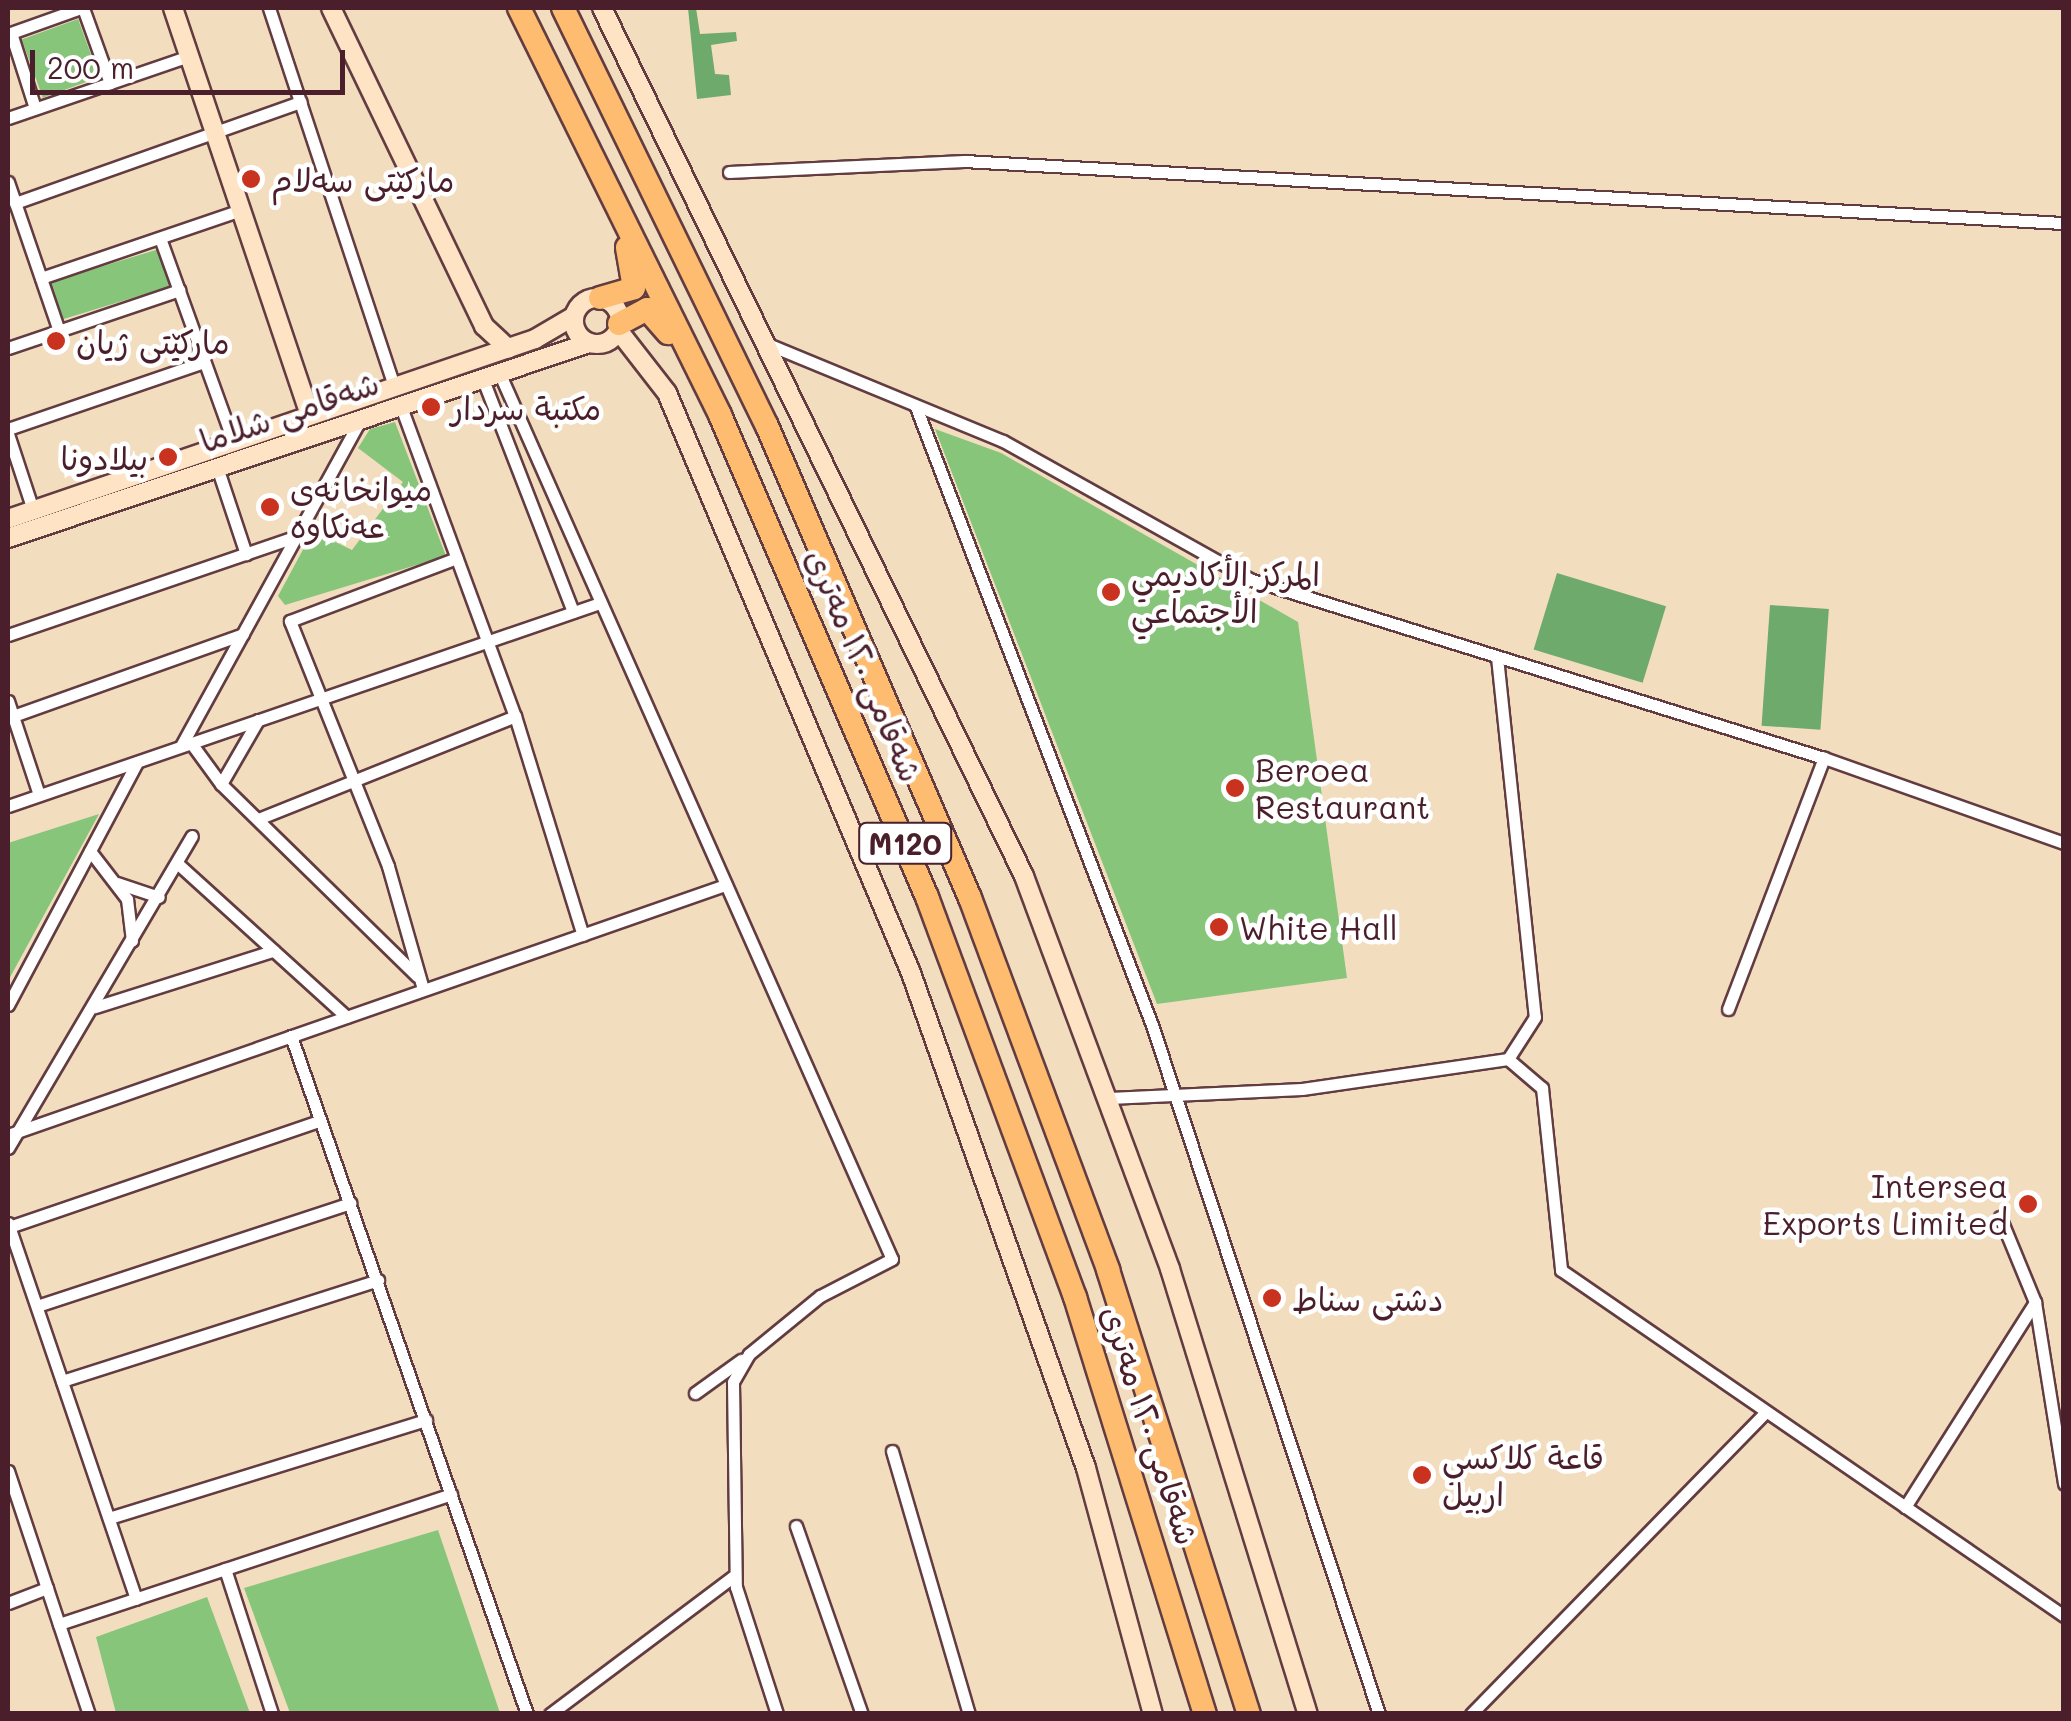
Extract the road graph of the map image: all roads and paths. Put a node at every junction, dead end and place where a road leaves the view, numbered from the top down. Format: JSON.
{"nodes":[{"id":1,"x":82,"y":8,"type":"edge"},
{"id":2,"x":173,"y":8,"type":"edge"},
{"id":3,"x":269,"y":8,"type":"edge"},
{"id":4,"x":331,"y":8,"type":"edge"},
{"id":5,"x":519,"y":8,"type":"edge"},
{"id":6,"x":563,"y":8,"type":"edge"},
{"id":7,"x":602,"y":8,"type":"edge"},
{"id":8,"x":9,"y":33,"type":"edge"},
{"id":9,"x":189,"y":56,"type":"junction"},
{"id":10,"x":110,"y":83,"type":"junction"},
{"id":11,"x":301,"y":102,"type":"junction"},
{"id":12,"x":35,"y":108,"type":"junction"},
{"id":13,"x":8,"y":118,"type":"edge"},
{"id":14,"x":214,"y":132,"type":"junction"},
{"id":15,"x":729,"y":172,"type":"dead end"},
{"id":16,"x":606,"y":178,"type":"junction"},
{"id":17,"x":8,"y":182,"type":"edge"},
{"id":18,"x":14,"y":203,"type":"junction"},
{"id":19,"x":240,"y":210,"type":"junction"},
{"id":20,"x":2064,"y":222,"type":"edge"},
{"id":21,"x":160,"y":238,"type":"junction"},
{"id":22,"x":452,"y":261,"type":"junction"},
{"id":23,"x":40,"y":278,"type":"junction"},
{"id":24,"x":178,"y":290,"type":"junction"},
{"id":25,"x":600,"y":298,"type":"junction"},
{"id":26,"x":574,"y":316,"type":"junction"},
{"id":27,"x":619,"y":327,"type":"junction"},
{"id":28,"x":58,"y":331,"type":"junction"},
{"id":29,"x":593,"y":343,"type":"junction"},
{"id":30,"x":765,"y":343,"type":"junction"},
{"id":31,"x":8,"y":348,"type":"edge"},
{"id":32,"x":508,"y":348,"type":"junction"},
{"id":33,"x":204,"y":362,"type":"junction"},
{"id":34,"x":485,"y":368,"type":"junction"},
{"id":35,"x":705,"y":383,"type":"junction"},
{"id":36,"x":394,"y":386,"type":"junction"},
{"id":37,"x":400,"y":404,"type":"junction"},
{"id":38,"x":916,"y":407,"type":"junction"},
{"id":39,"x":310,"y":414,"type":"junction"},
{"id":40,"x":362,"y":418,"type":"junction"},
{"id":41,"x":678,"y":423,"type":"junction"},
{"id":42,"x":8,"y":432,"type":"edge"},
{"id":43,"x":232,"y":441,"type":"junction"},
{"id":44,"x":217,"y":467,"type":"junction"},
{"id":45,"x":33,"y":510,"type":"junction"},
{"id":46,"x":55,"y":512,"type":"junction"},
{"id":47,"x":13,"y":527,"type":"edge"},
{"id":48,"x":297,"y":536,"type":"junction"},
{"id":49,"x":246,"y":554,"type":"junction"},
{"id":50,"x":457,"y":558,"type":"junction"},
{"id":51,"x":598,"y":604,"type":"junction"},
{"id":52,"x":573,"y":612,"type":"junction"},
{"id":53,"x":8,"y":634,"type":"edge"},
{"id":54,"x":243,"y":634,"type":"junction"},
{"id":55,"x":488,"y":641,"type":"junction"},
{"id":56,"x":1497,"y":657,"type":"junction"},
{"id":57,"x":317,"y":700,"type":"junction"},
{"id":58,"x":8,"y":701,"type":"edge"},
{"id":59,"x":13,"y":716,"type":"junction"},
{"id":60,"x":515,"y":716,"type":"junction"},
{"id":61,"x":258,"y":720,"type":"junction"},
{"id":62,"x":186,"y":745,"type":"junction"},
{"id":63,"x":1824,"y":758,"type":"junction"},
{"id":64,"x":137,"y":762,"type":"junction"},
{"id":65,"x":350,"y":778,"type":"junction"},
{"id":66,"x":221,"y":784,"type":"junction"},
{"id":67,"x":39,"y":795,"type":"junction"},
{"id":68,"x":8,"y":806,"type":"edge"},
{"id":69,"x":258,"y":819,"type":"junction"},
{"id":70,"x":192,"y":836,"type":"dead end"},
{"id":71,"x":2064,"y":843,"type":"edge"},
{"id":72,"x":90,"y":850,"type":"junction"},
{"id":73,"x":176,"y":863,"type":"junction"},
{"id":74,"x":117,"y":884,"type":"junction"},
{"id":75,"x":724,"y":885,"type":"junction"},
{"id":76,"x":158,"y":897,"type":"junction"},
{"id":77,"x":583,"y":934,"type":"junction"},
{"id":78,"x":132,"y":945,"type":"junction"},
{"id":79,"x":273,"y":950,"type":"junction"},
{"id":80,"x":423,"y":988,"type":"junction"},
{"id":81,"x":8,"y":1005,"type":"edge"},
{"id":82,"x":95,"y":1006,"type":"junction"},
{"id":83,"x":1728,"y":1009,"type":"dead end"},
{"id":84,"x":346,"y":1018,"type":"junction"},
{"id":85,"x":291,"y":1036,"type":"junction"},
{"id":86,"x":1508,"y":1058,"type":"junction"},
{"id":87,"x":1109,"y":1098,"type":"junction"},
{"id":88,"x":1178,"y":1098,"type":"junction"},
{"id":89,"x":318,"y":1121,"type":"junction"},
{"id":90,"x":12,"y":1133,"type":"edge"},
{"id":91,"x":8,"y":1148,"type":"edge"},
{"id":92,"x":351,"y":1203,"type":"junction"},
{"id":93,"x":2000,"y":1218,"type":"dead end"},
{"id":94,"x":8,"y":1225,"type":"edge"},
{"id":95,"x":378,"y":1280,"type":"junction"},
{"id":96,"x":2034,"y":1302,"type":"junction"},
{"id":97,"x":36,"y":1306,"type":"junction"},
{"id":98,"x":744,"y":1358,"type":"junction"},
{"id":99,"x":62,"y":1381,"type":"junction"},
{"id":100,"x":695,"y":1392,"type":"dead end"},
{"id":101,"x":1766,"y":1412,"type":"junction"},
{"id":102,"x":426,"y":1420,"type":"junction"},
{"id":103,"x":892,"y":1451,"type":"dead end"},
{"id":104,"x":8,"y":1471,"type":"edge"},
{"id":105,"x":2064,"y":1484,"type":"edge"},
{"id":106,"x":451,"y":1494,"type":"junction"},
{"id":107,"x":1905,"y":1507,"type":"junction"},
{"id":108,"x":108,"y":1518,"type":"junction"},
{"id":109,"x":796,"y":1526,"type":"dead end"},
{"id":110,"x":225,"y":1569,"type":"junction"},
{"id":111,"x":735,"y":1575,"type":"junction"},
{"id":112,"x":47,"y":1588,"type":"junction"},
{"id":113,"x":136,"y":1598,"type":"junction"},
{"id":114,"x":8,"y":1602,"type":"edge"},
{"id":115,"x":2064,"y":1616,"type":"edge"},
{"id":116,"x":59,"y":1624,"type":"junction"},
{"id":117,"x":89,"y":1714,"type":"edge"},
{"id":118,"x":272,"y":1714,"type":"edge"},
{"id":119,"x":527,"y":1714,"type":"edge"},
{"id":120,"x":550,"y":1714,"type":"edge"},
{"id":121,"x":777,"y":1714,"type":"edge"},
{"id":122,"x":862,"y":1714,"type":"edge"},
{"id":123,"x":969,"y":1714,"type":"edge"},
{"id":124,"x":1153,"y":1714,"type":"edge"},
{"id":125,"x":1205,"y":1714,"type":"edge"},
{"id":126,"x":1249,"y":1714,"type":"edge"},
{"id":127,"x":1308,"y":1714,"type":"edge"},
{"id":128,"x":1380,"y":1714,"type":"edge"},
{"id":129,"x":1471,"y":1714,"type":"edge"}],
"edges":[{"from":1,"to":8,"type":"street"},
{"from":1,"to":10,"type":"street"},
{"from":2,"to":9,"type":"street"},
{"from":3,"to":11,"type":"street"},
{"from":4,"to":22,"type":"street"},
{"from":5,"to":16,"type":"highway","name":"شەقامی ١٢٠ مەتری","number":"M120"},
{"from":6,"to":126,"type":"highway","name":"شەقامی ١٢٠ مەتری","number":"M120"},
{"from":7,"to":30,"type":"street"},
{"from":8,"to":12,"type":"street"},
{"from":9,"to":10,"type":"street"},
{"from":9,"to":14,"type":"street"},
{"from":10,"to":12,"type":"street"},
{"from":11,"to":14,"type":"street"},
{"from":11,"to":36,"type":"street"},
{"from":12,"to":13,"type":"street"},
{"from":14,"to":18,"type":"street"},
{"from":14,"to":19,"type":"street"},
{"from":15,"to":20,"type":"street"},
{"from":16,"to":25,"type":"highway"},
{"from":16,"to":35,"type":"highway","name":"شەقامی ١٢٠ مەتری","number":"M120"},
{"from":17,"to":18,"type":"street"},
{"from":18,"to":23,"type":"street"},
{"from":19,"to":21,"type":"street"},
{"from":19,"to":39,"type":"street"},
{"from":21,"to":23,"type":"street"},
{"from":21,"to":24,"type":"street"},
{"from":22,"to":32,"type":"street"},
{"from":22,"to":34,"type":"street"},
{"from":23,"to":28,"type":"street"},
{"from":24,"to":28,"type":"street"},
{"from":24,"to":33,"type":"street"},
{"from":25,"to":26,"type":"street","name":"شەقامی شلاما"},
{"from":25,"to":27,"type":"street"},
{"from":26,"to":29,"type":"street"},
{"from":26,"to":32,"type":"street","name":"شەقامی شلاما"},
{"from":27,"to":29,"type":"street","name":"شەقامی شلاما"},
{"from":27,"to":35,"type":"highway"},
{"from":27,"to":41,"type":"street"},
{"from":28,"to":31,"type":"street"},
{"from":29,"to":34,"type":"street","name":"شەقامی شلاما"},
{"from":29,"to":41,"type":"street"},
{"from":30,"to":38,"type":"street"},
{"from":30,"to":87,"type":"street"},
{"from":32,"to":34,"type":"street","name":"شەقامی شلاما"},
{"from":33,"to":42,"type":"street"},
{"from":33,"to":43,"type":"street"},
{"from":34,"to":36,"type":"street","name":"شەقامی شلاما"},
{"from":34,"to":37,"type":"street","name":"شەقامی شلاما"},
{"from":34,"to":51,"type":"street"},
{"from":34,"to":52,"type":"street"},
{"from":35,"to":125,"type":"highway","name":"شەقامی ١٢٠ مەتری","number":"M120"},
{"from":36,"to":39,"type":"street","name":"شەقامی شلاما"},
{"from":37,"to":40,"type":"street","name":"شەقامی شلاما"},
{"from":37,"to":50,"type":"street"},
{"from":38,"to":56,"type":"street"},
{"from":38,"to":88,"type":"street"},
{"from":39,"to":43,"type":"street","name":"شەقامی شلاما"},
{"from":40,"to":44,"type":"street","name":"شەقامی شلاما"},
{"from":40,"to":48,"type":"street"},
{"from":41,"to":124,"type":"street"},
{"from":42,"to":45,"type":"street"},
{"from":43,"to":46,"type":"street","name":"شەقامی شلاما"},
{"from":44,"to":46,"type":"street","name":"شەقامی شلاما"},
{"from":44,"to":49,"type":"street"},
{"from":45,"to":46,"type":"street","name":"شەقامی شلاما"},
{"from":45,"to":47,"type":"street","name":"شەقامی شلاما"},
{"from":46,"to":47,"type":"street","name":"شەقامی شلاما"},
{"from":48,"to":49,"type":"street"},
{"from":48,"to":54,"type":"street"},
{"from":49,"to":53,"type":"street"},
{"from":50,"to":55,"type":"street"},
{"from":50,"to":57,"type":"street"},
{"from":51,"to":52,"type":"street"},
{"from":51,"to":75,"type":"street"},
{"from":52,"to":55,"type":"street"},
{"from":54,"to":59,"type":"street"},
{"from":54,"to":62,"type":"street"},
{"from":55,"to":57,"type":"street"},
{"from":55,"to":60,"type":"street"},
{"from":56,"to":63,"type":"street"},
{"from":56,"to":86,"type":"street"},
{"from":57,"to":61,"type":"street"},
{"from":57,"to":65,"type":"street"},
{"from":58,"to":59,"type":"street"},
{"from":59,"to":67,"type":"street"},
{"from":60,"to":65,"type":"street"},
{"from":60,"to":77,"type":"street"},
{"from":61,"to":62,"type":"street"},
{"from":61,"to":66,"type":"street"},
{"from":62,"to":64,"type":"street"},
{"from":62,"to":66,"type":"street"},
{"from":63,"to":71,"type":"street"},
{"from":63,"to":83,"type":"street"},
{"from":64,"to":67,"type":"street"},
{"from":64,"to":72,"type":"street"},
{"from":65,"to":69,"type":"street"},
{"from":65,"to":80,"type":"street"},
{"from":66,"to":69,"type":"street"},
{"from":67,"to":68,"type":"street"},
{"from":69,"to":80,"type":"street"},
{"from":70,"to":73,"type":"street"},
{"from":72,"to":74,"type":"street"},
{"from":72,"to":81,"type":"street"},
{"from":73,"to":76,"type":"street"},
{"from":73,"to":79,"type":"street"},
{"from":74,"to":76,"type":"street"},
{"from":74,"to":78,"type":"street"},
{"from":75,"to":77,"type":"street"},
{"from":75,"to":98,"type":"street"},
{"from":76,"to":78,"type":"street"},
{"from":77,"to":80,"type":"street"},
{"from":78,"to":82,"type":"street"},
{"from":79,"to":82,"type":"street"},
{"from":79,"to":84,"type":"street"},
{"from":80,"to":84,"type":"street"},
{"from":82,"to":90,"type":"street"},
{"from":84,"to":85,"type":"street"},
{"from":85,"to":89,"type":"street"},
{"from":85,"to":90,"type":"street"},
{"from":86,"to":88,"type":"street"},
{"from":86,"to":101,"type":"street"},
{"from":87,"to":88,"type":"street"},
{"from":87,"to":127,"type":"street"},
{"from":88,"to":128,"type":"street"},
{"from":89,"to":92,"type":"street"},
{"from":89,"to":94,"type":"street"},
{"from":90,"to":91,"type":"street"},
{"from":92,"to":95,"type":"street"},
{"from":92,"to":97,"type":"street"},
{"from":93,"to":96,"type":"street"},
{"from":94,"to":97,"type":"street"},
{"from":95,"to":99,"type":"street"},
{"from":95,"to":102,"type":"street"},
{"from":96,"to":105,"type":"street"},
{"from":96,"to":107,"type":"street"},
{"from":97,"to":99,"type":"street"},
{"from":98,"to":100,"type":"street"},
{"from":98,"to":111,"type":"street"},
{"from":99,"to":108,"type":"street"},
{"from":101,"to":107,"type":"street"},
{"from":101,"to":129,"type":"street"},
{"from":102,"to":106,"type":"street"},
{"from":102,"to":108,"type":"street"},
{"from":103,"to":123,"type":"street"},
{"from":104,"to":112,"type":"street"},
{"from":106,"to":110,"type":"street"},
{"from":106,"to":119,"type":"street"},
{"from":107,"to":115,"type":"street"},
{"from":108,"to":113,"type":"street"},
{"from":109,"to":122,"type":"street"},
{"from":110,"to":113,"type":"street"},
{"from":110,"to":118,"type":"street"},
{"from":111,"to":120,"type":"street"},
{"from":111,"to":121,"type":"street"},
{"from":112,"to":114,"type":"street"},
{"from":112,"to":116,"type":"street"},
{"from":113,"to":116,"type":"street"},
{"from":116,"to":117,"type":"street"}]}
